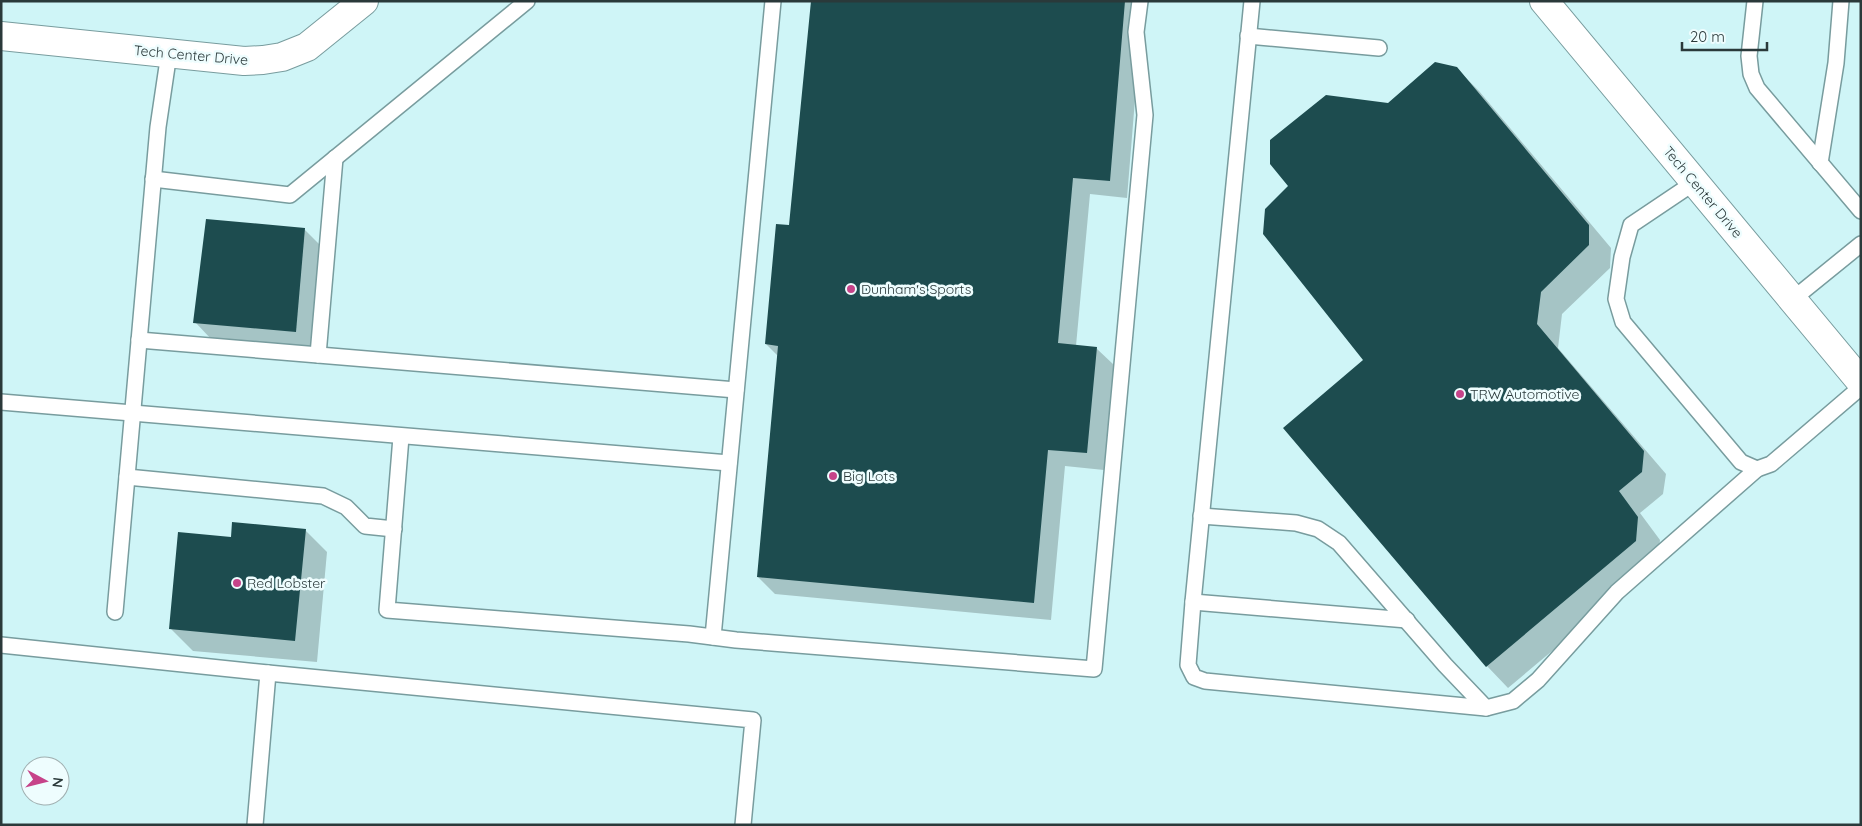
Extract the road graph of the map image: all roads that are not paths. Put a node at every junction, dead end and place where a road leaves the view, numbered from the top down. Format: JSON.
{"nodes":[{"id":1,"x":364,"y":1,"type":"edge"},
{"id":2,"x":526,"y":1,"type":"edge"},
{"id":3,"x":1140,"y":1,"type":"edge"},
{"id":4,"x":1252,"y":1,"type":"edge"},
{"id":5,"x":1544,"y":1,"type":"edge"},
{"id":6,"x":1755,"y":1,"type":"edge"},
{"id":7,"x":1841,"y":1,"type":"edge"},
{"id":8,"x":771,"y":2,"type":"edge"},
{"id":9,"x":1,"y":36,"type":"edge"},
{"id":10,"x":1248,"y":36,"type":"junction"},
{"id":11,"x":1379,"y":48,"type":"dead end"},
{"id":12,"x":169,"y":53,"type":"junction"},
{"id":13,"x":335,"y":158,"type":"junction"},
{"id":14,"x":1820,"y":163,"type":"junction"},
{"id":15,"x":153,"y":179,"type":"junction"},
{"id":16,"x":1695,"y":182,"type":"junction"},
{"id":17,"x":1861,"y":211,"type":"edge"},
{"id":18,"x":1861,"y":244,"type":"edge"},
{"id":19,"x":1792,"y":300,"type":"junction"},
{"id":20,"x":139,"y":340,"type":"junction"},
{"id":21,"x":318,"y":355,"type":"junction"},
{"id":22,"x":1861,"y":382,"type":"edge"},
{"id":23,"x":1861,"y":387,"type":"edge"},
{"id":24,"x":736,"y":390,"type":"junction"},
{"id":25,"x":1,"y":402,"type":"edge"},
{"id":26,"x":133,"y":414,"type":"junction"},
{"id":27,"x":401,"y":437,"type":"junction"},
{"id":28,"x":729,"y":463,"type":"junction"},
{"id":29,"x":1757,"y":469,"type":"junction"},
{"id":30,"x":127,"y":477,"type":"junction"},
{"id":31,"x":1201,"y":516,"type":"junction"},
{"id":32,"x":394,"y":529,"type":"junction"},
{"id":33,"x":1192,"y":602,"type":"junction"},
{"id":34,"x":115,"y":612,"type":"dead end"},
{"id":35,"x":1407,"y":620,"type":"junction"},
{"id":36,"x":713,"y":637,"type":"junction"},
{"id":37,"x":1,"y":645,"type":"edge"},
{"id":38,"x":268,"y":673,"type":"junction"},
{"id":39,"x":1486,"y":708,"type":"junction"},
{"id":40,"x":254,"y":825,"type":"edge"},
{"id":41,"x":743,"y":825,"type":"edge"}],
"edges":[{"from":1,"to":12,"type":"street","name":"Tech Center Drive"},
{"from":2,"to":13,"type":"lane"},
{"from":3,"to":36,"type":"lane"},
{"from":4,"to":10,"type":"lane"},
{"from":5,"to":16,"type":"street","name":"Tech Center Drive"},
{"from":6,"to":14,"type":"lane"},
{"from":7,"to":14,"type":"lane"},
{"from":8,"to":24,"type":"lane"},
{"from":9,"to":12,"type":"street","name":"Tech Center Drive"},
{"from":10,"to":11,"type":"lane"},
{"from":10,"to":31,"type":"lane"},
{"from":12,"to":15,"type":"lane"},
{"from":13,"to":15,"type":"lane"},
{"from":13,"to":21,"type":"lane"},
{"from":14,"to":17,"type":"lane"},
{"from":15,"to":20,"type":"lane"},
{"from":16,"to":19,"type":"street","name":"Tech Center Drive"},
{"from":16,"to":29,"type":"lane"},
{"from":18,"to":19,"type":"lane"},
{"from":19,"to":22,"type":"street","name":"Tech Center Drive"},
{"from":20,"to":21,"type":"lane"},
{"from":20,"to":26,"type":"lane"},
{"from":21,"to":24,"type":"lane"},
{"from":23,"to":29,"type":"lane"},
{"from":24,"to":28,"type":"lane"},
{"from":25,"to":26,"type":"lane"},
{"from":26,"to":27,"type":"lane"},
{"from":26,"to":30,"type":"lane"},
{"from":27,"to":28,"type":"lane"},
{"from":27,"to":32,"type":"lane"},
{"from":28,"to":36,"type":"lane"},
{"from":29,"to":39,"type":"lane"},
{"from":30,"to":32,"type":"lane"},
{"from":30,"to":34,"type":"lane"},
{"from":31,"to":33,"type":"lane"},
{"from":31,"to":35,"type":"lane"},
{"from":32,"to":36,"type":"lane"},
{"from":33,"to":35,"type":"lane"},
{"from":33,"to":39,"type":"lane"},
{"from":35,"to":39,"type":"lane"},
{"from":37,"to":38,"type":"lane"},
{"from":38,"to":40,"type":"lane"},
{"from":38,"to":41,"type":"lane"}]}
